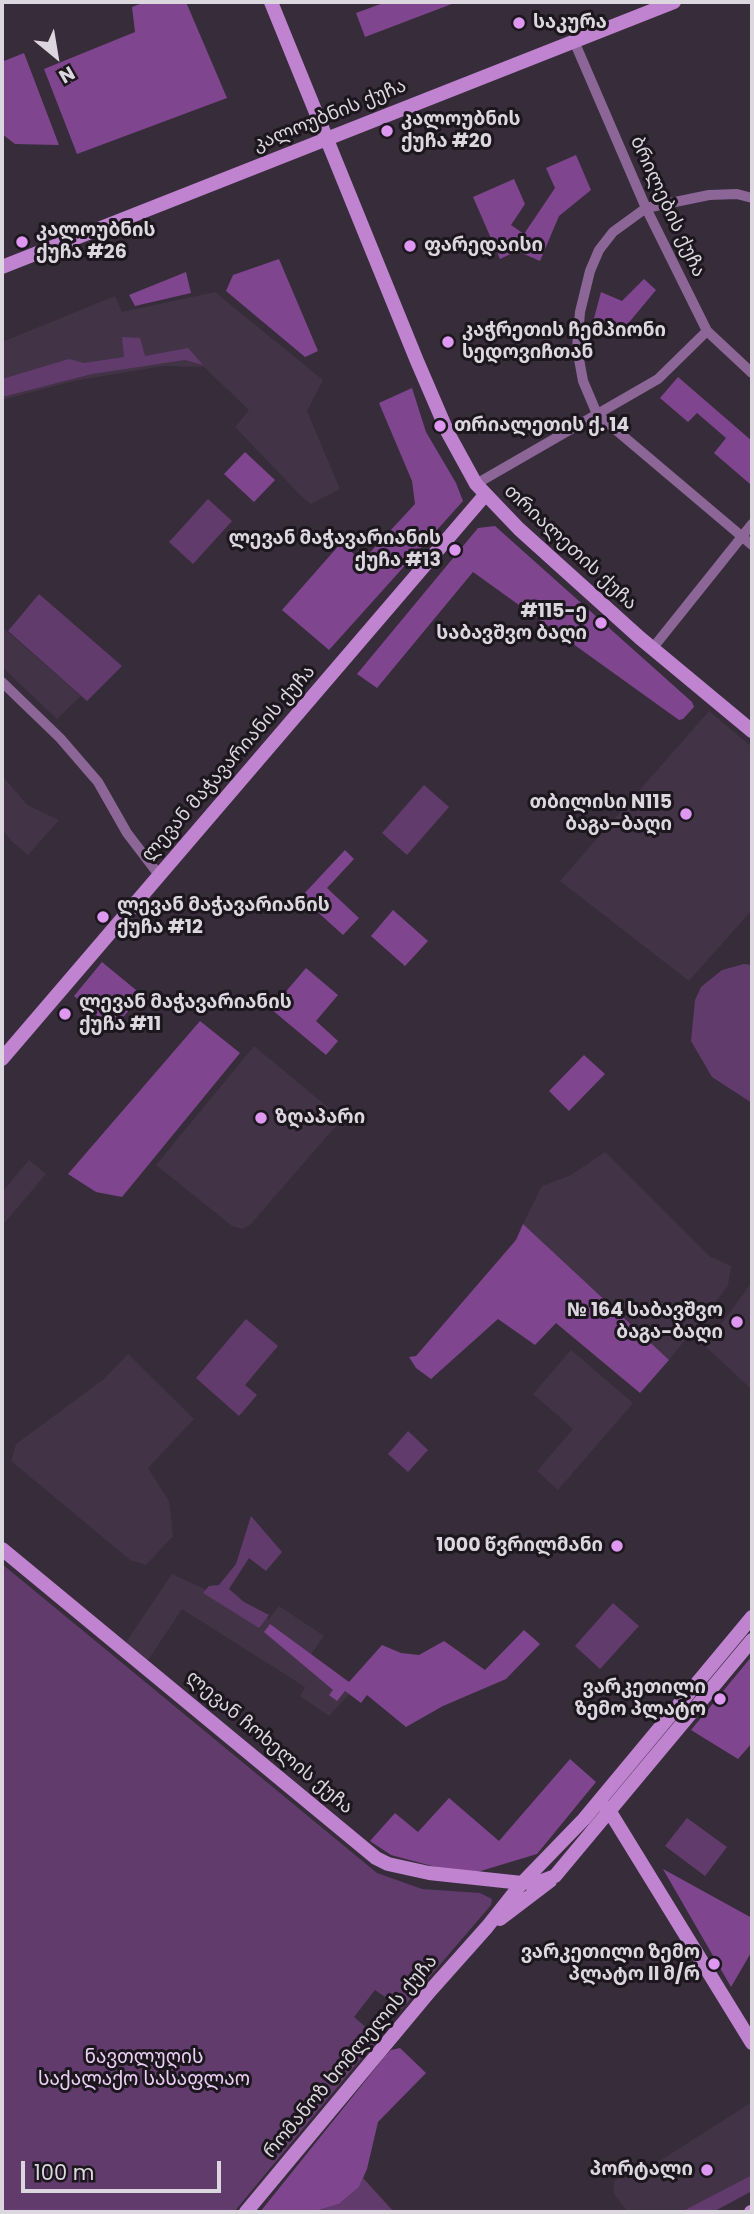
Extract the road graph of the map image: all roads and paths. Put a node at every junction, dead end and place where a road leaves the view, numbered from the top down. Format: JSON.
{"nodes":[{"id":1,"x":271,"y":2,"type":"edge"},
{"id":2,"x":674,"y":2,"type":"edge"},
{"id":3,"x":574,"y":41,"type":"junction"},
{"id":4,"x":328,"y":137,"type":"junction"},
{"id":5,"x":752,"y":198,"type":"edge"},
{"id":6,"x":646,"y":208,"type":"junction"},
{"id":7,"x":2,"y":267,"type":"edge"},
{"id":8,"x":707,"y":331,"type":"junction"},
{"id":9,"x":752,"y":373,"type":"edge"},
{"id":10,"x":597,"y":414,"type":"junction"},
{"id":11,"x":481,"y":490,"type":"junction"},
{"id":12,"x":752,"y":524,"type":"edge"},
{"id":13,"x":742,"y":537,"type":"junction"},
{"id":14,"x":752,"y":545,"type":"edge"},
{"id":15,"x":652,"y":649,"type":"junction"},
{"id":16,"x":2,"y":682,"type":"edge"},
{"id":17,"x":752,"y":731,"type":"edge"},
{"id":18,"x":159,"y":875,"type":"junction"},
{"id":19,"x":2,"y":1059,"type":"edge"},
{"id":20,"x":2,"y":1549,"type":"edge"},
{"id":21,"x":752,"y":1617,"type":"edge"},
{"id":22,"x":752,"y":1640,"type":"edge"},
{"id":23,"x":598,"y":1801,"type":"junction"},
{"id":24,"x":610,"y":1812,"type":"junction"},
{"id":25,"x":555,"y":1877,"type":"junction"},
{"id":26,"x":522,"y":1883,"type":"junction"},
{"id":27,"x":518,"y":1907,"type":"junction"},
{"id":28,"x":487,"y":1927,"type":"junction"},
{"id":29,"x":752,"y":2043,"type":"edge"},
{"id":30,"x":246,"y":2212,"type":"edge"}],
"edges":[{"from":1,"to":4,"type":"street","name":"თრიალეთის ქუჩა"},
{"from":2,"to":3,"type":"street","name":"კალოუბნის ქუჩა"},
{"from":3,"to":4,"type":"street","name":"კალოუბნის ქუჩა"},
{"from":3,"to":6,"type":"street","name":"ბრილების ქუჩა"},
{"from":4,"to":7,"type":"street","name":"კალოუბნის ქუჩა"},
{"from":4,"to":11,"type":"street","name":"თრიალეთის ქუჩა"},
{"from":5,"to":6,"type":"street"},
{"from":6,"to":8,"type":"street","name":"ბრილების ქუჩა"},
{"from":6,"to":10,"type":"street"},
{"from":8,"to":9,"type":"street","name":"ბრილების ქუჩა"},
{"from":8,"to":10,"type":"street","name":"ლევან მაჭავარიანის ქუჩა"},
{"from":10,"to":11,"type":"street","name":"ლევან მაჭავარიანის ქუჩა"},
{"from":10,"to":13,"type":"street"},
{"from":11,"to":15,"type":"street","name":"თრიალეთის ქუჩა"},
{"from":11,"to":18,"type":"street","name":"ლევან მაჭავარიანის ქუჩა"},
{"from":12,"to":13,"type":"street"},
{"from":13,"to":14,"type":"street"},
{"from":13,"to":15,"type":"street"},
{"from":15,"to":17,"type":"street","name":"თრიალეთის ქუჩა"},
{"from":16,"to":18,"type":"street"},
{"from":18,"to":19,"type":"street","name":"ლევან მაჭავარიანის ქუჩა"},
{"from":20,"to":26,"type":"street","name":"ლევან ჩოხელის ქუჩა"},
{"from":21,"to":23,"type":"street","name":"რომანოზ ხომლელის ქუჩა"},
{"from":22,"to":24,"type":"street","name":"რომანოზ ხომლელის ქუჩა"},
{"from":23,"to":24,"type":"street"},
{"from":23,"to":26,"type":"street","name":"რომანოზ ხომლელის ქუჩა"},
{"from":24,"to":25,"type":"street","name":"რომანოზ ხომლელის ქუჩა"},
{"from":24,"to":29,"type":"street"},
{"from":25,"to":26,"type":"street"},
{"from":25,"to":27,"type":"street","name":"რომანოზ ხომლელის ქუჩა"},
{"from":26,"to":27,"type":"street"},
{"from":26,"to":28,"type":"street","name":"რომანოზ ხომლელის ქუჩა"},
{"from":27,"to":28,"type":"street","name":"რომანოზ ხომლელის ქუჩა"},
{"from":28,"to":30,"type":"street","name":"რომანოზ ხომლელის ქუჩა"}]}
